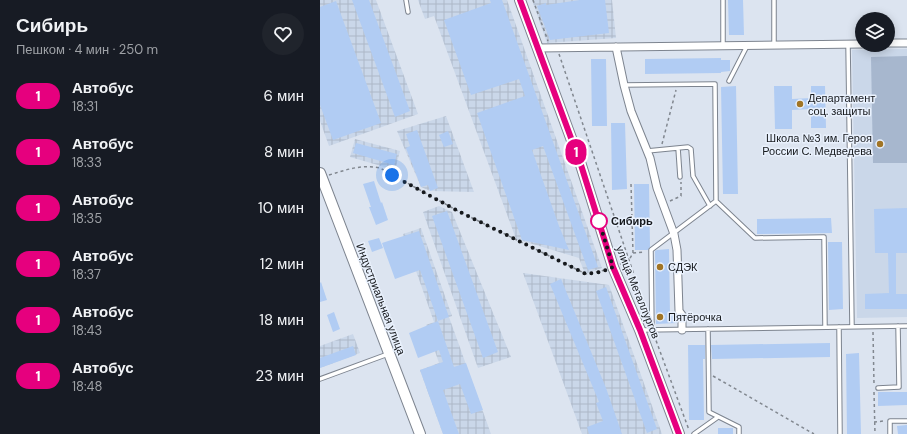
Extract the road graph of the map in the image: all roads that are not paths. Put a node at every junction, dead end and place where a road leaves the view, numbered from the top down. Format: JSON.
{"nodes":[{"id":1,"x":406,"y":0,"type":"edge"},
{"id":2,"x":520,"y":0,"type":"edge"},
{"id":3,"x":723,"y":0,"type":"edge"},
{"id":4,"x":774,"y":0,"type":"edge"},
{"id":5,"x":408,"y":12,"type":"dead end"},
{"id":6,"x":895,"y":43,"type":"edge"},
{"id":7,"x":907,"y":43,"type":"edge"},
{"id":8,"x":848,"y":44,"type":"junction"},
{"id":9,"x":855,"y":44,"type":"edge"},
{"id":10,"x":747,"y":45,"type":"junction"},
{"id":11,"x":774,"y":45,"type":"junction"},
{"id":12,"x":723,"y":46,"type":"junction"},
{"id":13,"x":616,"y":47,"type":"junction"},
{"id":14,"x":538,"y":48,"type":"junction"},
{"id":15,"x":728,"y":81,"type":"dead end"},
{"id":16,"x":624,"y":85,"type":"junction"},
{"id":17,"x":678,"y":148,"type":"junction"},
{"id":18,"x":647,"y":151,"type":"junction"},
{"id":19,"x":321,"y":175,"type":"edge"},
{"id":20,"x":680,"y":177,"type":"road end"},
{"id":21,"x":716,"y":201,"type":"junction"},
{"id":22,"x":710,"y":206,"type":"junction"},
{"id":23,"x":674,"y":234,"type":"junction"},
{"id":24,"x":898,"y":326,"type":"junction"},
{"id":25,"x":907,"y":326,"type":"edge"},
{"id":26,"x":825,"y":327,"type":"junction"},
{"id":27,"x":839,"y":327,"type":"junction"},
{"id":28,"x":852,"y":327,"type":"junction"},
{"id":29,"x":708,"y":329,"type":"junction"},
{"id":30,"x":640,"y":330,"type":"junction"},
{"id":31,"x":652,"y":330,"type":"junction"},
{"id":32,"x":682,"y":330,"type":"junction"},
{"id":33,"x":389,"y":353,"type":"junction"},
{"id":34,"x":320,"y":379,"type":"edge"},
{"id":35,"x":878,"y":388,"type":"dead end"},
{"id":36,"x":718,"y":416,"type":"junction"},
{"id":37,"x":907,"y":421,"type":"edge"},
{"id":38,"x":420,"y":434,"type":"edge"},
{"id":39,"x":679,"y":434,"type":"edge"},
{"id":40,"x":694,"y":434,"type":"edge"},
{"id":41,"x":739,"y":434,"type":"edge"},
{"id":42,"x":840,"y":434,"type":"edge"},
{"id":43,"x":890,"y":434,"type":"edge"}],
"edges":[{"from":1,"to":5,"type":"lane"},
{"from":2,"to":14,"type":"street","name":"улица Металлургов"},
{"from":3,"to":12,"type":"lane"},
{"from":4,"to":11,"type":"lane"},
{"from":6,"to":7,"type":"street"},
{"from":8,"to":9,"type":"street"},
{"from":8,"to":11,"type":"street"},
{"from":8,"to":28,"type":"lane"},
{"from":10,"to":11,"type":"street"},
{"from":10,"to":12,"type":"street"},
{"from":10,"to":15,"type":"lane"},
{"from":12,"to":13,"type":"street"},
{"from":13,"to":14,"type":"street"},
{"from":13,"to":16,"type":"street"},
{"from":14,"to":30,"type":"street","name":"улица Металлургов"},
{"from":16,"to":18,"type":"street"},
{"from":16,"to":21,"type":"lane"},
{"from":17,"to":18,"type":"lane"},
{"from":17,"to":20,"type":"lane"},
{"from":17,"to":22,"type":"lane"},
{"from":18,"to":23,"type":"street"},
{"from":19,"to":33,"type":"street","name":"Индустриальная улица"},
{"from":21,"to":22,"type":"lane"},
{"from":21,"to":26,"type":"lane"},
{"from":22,"to":23,"type":"lane"},
{"from":23,"to":31,"type":"lane"},
{"from":23,"to":32,"type":"street"},
{"from":24,"to":25,"type":"lane"},
{"from":24,"to":28,"type":"lane"},
{"from":24,"to":35,"type":"lane"},
{"from":26,"to":27,"type":"lane"},
{"from":26,"to":29,"type":"lane"},
{"from":27,"to":28,"type":"lane"},
{"from":27,"to":42,"type":"lane"},
{"from":29,"to":32,"type":"lane"},
{"from":29,"to":36,"type":"lane"},
{"from":30,"to":31,"type":"lane"},
{"from":30,"to":39,"type":"street","name":"улица Металлургов"},
{"from":31,"to":32,"type":"lane"},
{"from":33,"to":34,"type":"lane"},
{"from":33,"to":38,"type":"street","name":"Индустриальная улица"},
{"from":36,"to":40,"type":"lane"},
{"from":36,"to":41,"type":"lane"},
{"from":37,"to":43,"type":"lane"}]}
